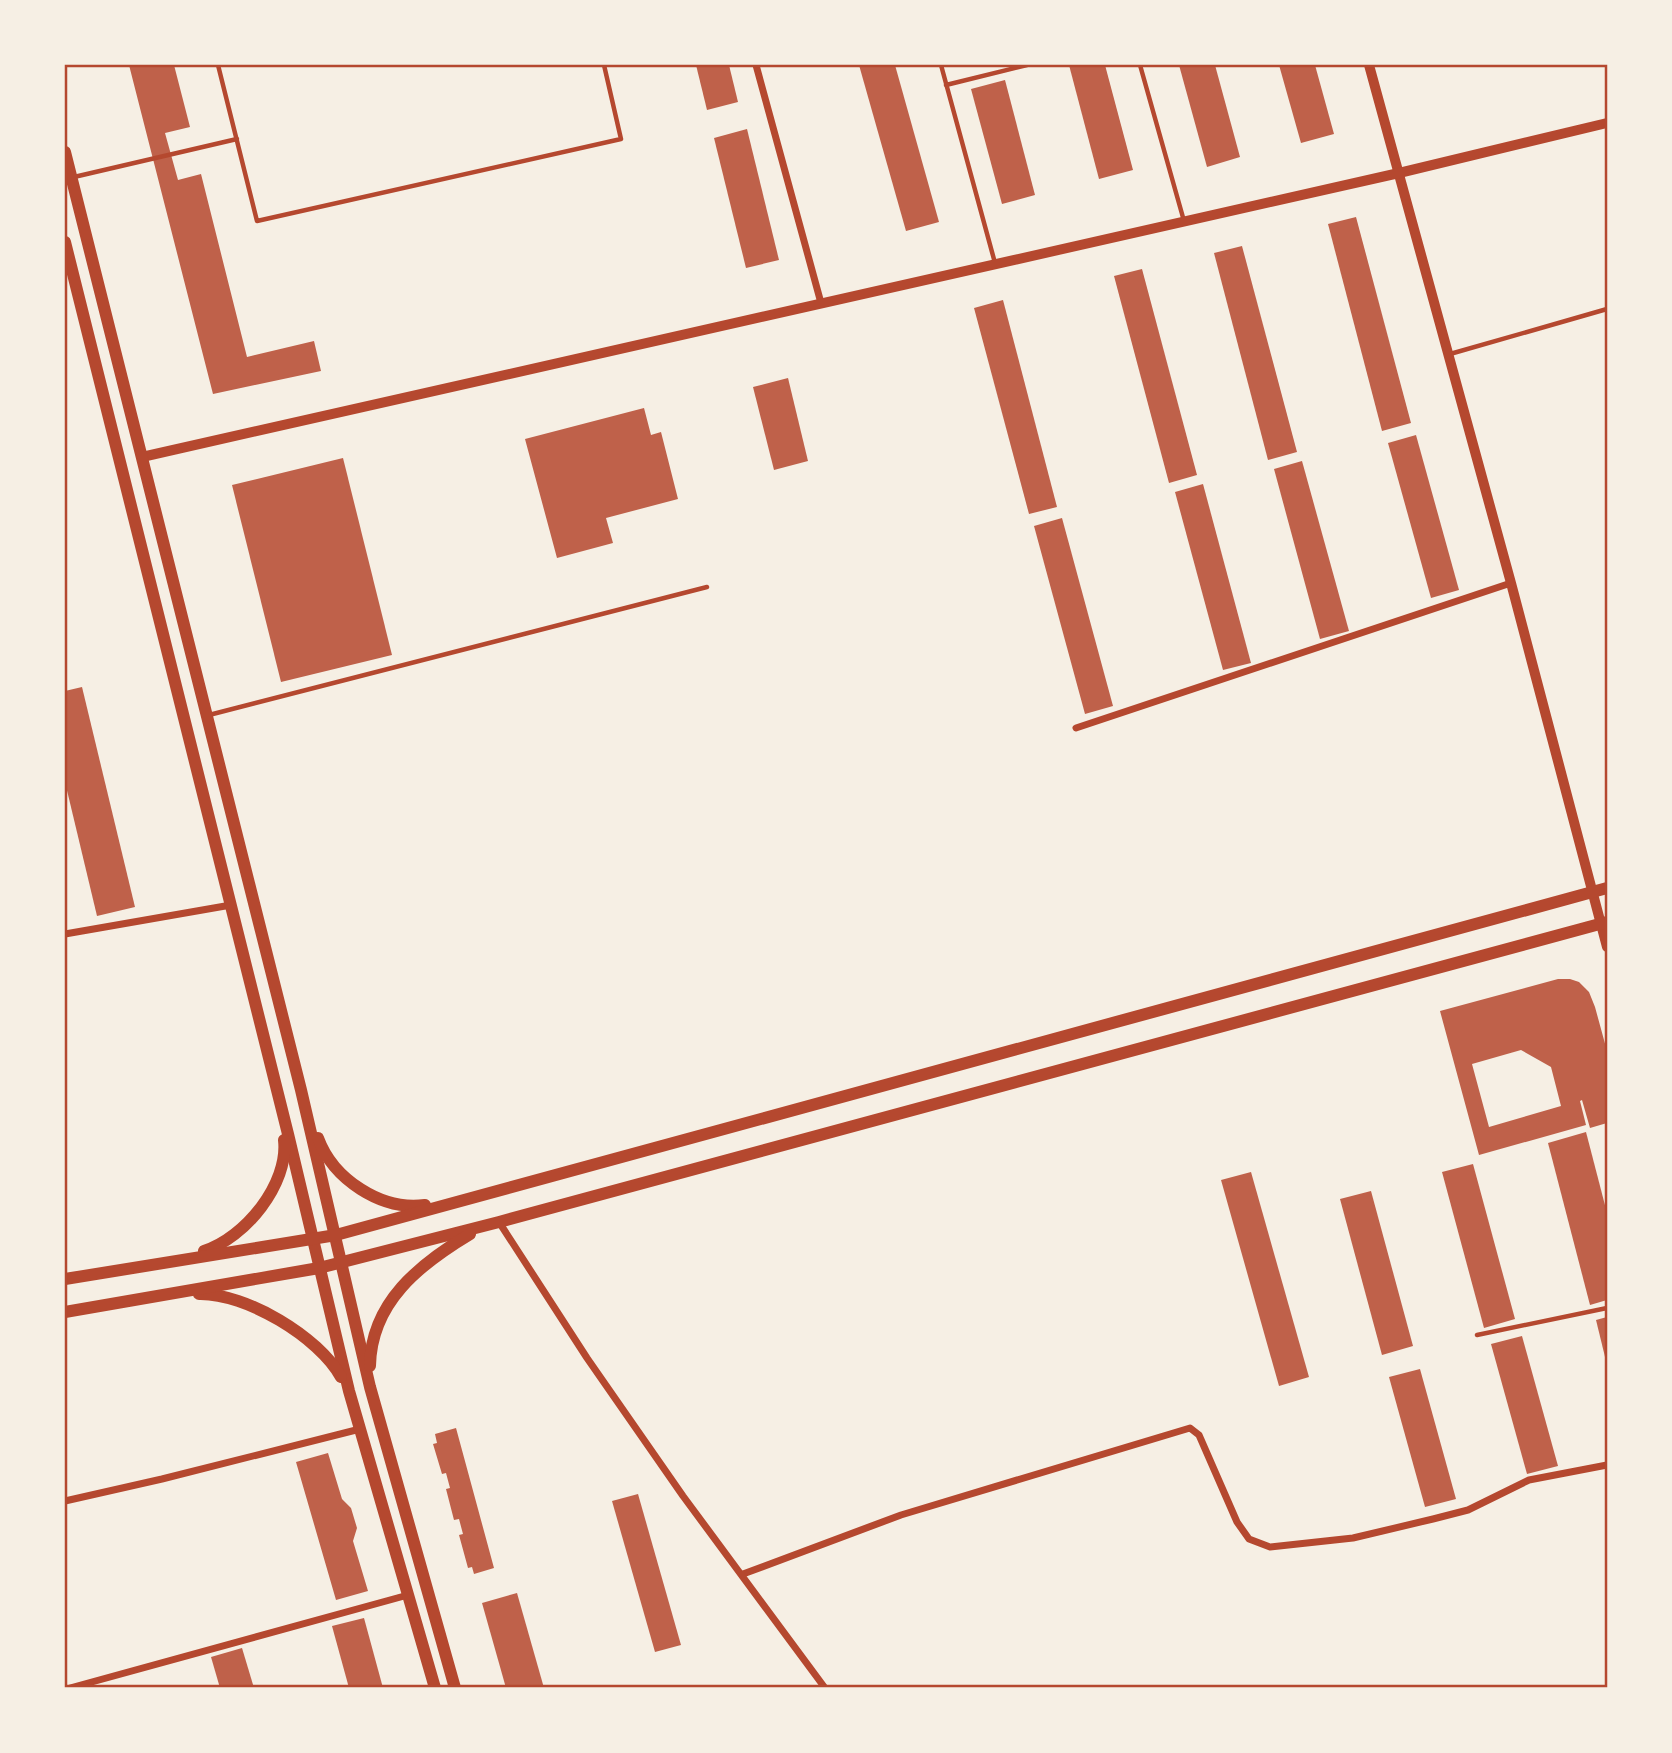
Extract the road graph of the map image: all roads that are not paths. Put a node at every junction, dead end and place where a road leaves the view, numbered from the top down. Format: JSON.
{"nodes":[{"id":1,"x":218,"y":65,"type":"edge"},
{"id":2,"x":604,"y":65,"type":"edge"},
{"id":3,"x":756,"y":65,"type":"edge"},
{"id":4,"x":941,"y":65,"type":"edge"},
{"id":5,"x":1027,"y":65,"type":"edge"},
{"id":6,"x":1140,"y":65,"type":"edge"},
{"id":7,"x":1369,"y":65,"type":"edge"},
{"id":8,"x":946,"y":85,"type":"junction"},
{"id":9,"x":1607,"y":123,"type":"edge"},
{"id":10,"x":237,"y":139,"type":"junction"},
{"id":11,"x":65,"y":152,"type":"edge"},
{"id":12,"x":1399,"y":173,"type":"junction"},
{"id":13,"x":71,"y":177,"type":"junction"},
{"id":14,"x":1184,"y":221,"type":"junction"},
{"id":15,"x":65,"y":242,"type":"edge"},
{"id":16,"x":995,"y":264,"type":"junction"},
{"id":17,"x":821,"y":303,"type":"junction"},
{"id":18,"x":1607,"y":309,"type":"edge"},
{"id":19,"x":1448,"y":355,"type":"junction"},
{"id":20,"x":142,"y":457,"type":"junction"},
{"id":21,"x":1511,"y":583,"type":"junction"},
{"id":22,"x":707,"y":587,"type":"dead end"},
{"id":23,"x":208,"y":715,"type":"junction"},
{"id":24,"x":1076,"y":728,"type":"dead end"},
{"id":25,"x":1607,"y":888,"type":"edge"},
{"id":26,"x":1592,"y":892,"type":"junction"},
{"id":27,"x":230,"y":905,"type":"junction"},
{"id":28,"x":1604,"y":923,"type":"edge"},
{"id":29,"x":65,"y":934,"type":"edge"},
{"id":30,"x":1607,"y":947,"type":"edge"},
{"id":31,"x":275,"y":1084,"type":"junction"},
{"id":32,"x":301,"y":1090,"type":"junction"},
{"id":33,"x":474,"y":1198,"type":"junction"},
{"id":34,"x":499,"y":1222,"type":"junction"},
{"id":35,"x":482,"y":1227,"type":"junction"},
{"id":36,"x":336,"y":1236,"type":"junction"},
{"id":37,"x":312,"y":1240,"type":"junction"},
{"id":38,"x":169,"y":1262,"type":"junction"},
{"id":39,"x":342,"y":1262,"type":"junction"},
{"id":40,"x":319,"y":1268,"type":"junction"},
{"id":41,"x":65,"y":1279,"type":"edge"},
{"id":42,"x":167,"y":1294,"type":"junction"},
{"id":43,"x":1607,"y":1308,"type":"edge"},
{"id":44,"x":65,"y":1312,"type":"edge"},
{"id":45,"x":1477,"y":1335,"type":"dead end"},
{"id":46,"x":370,"y":1387,"type":"junction"},
{"id":47,"x":349,"y":1391,"type":"junction"},
{"id":48,"x":360,"y":1429,"type":"junction"},
{"id":49,"x":1607,"y":1465,"type":"edge"},
{"id":50,"x":65,"y":1501,"type":"edge"},
{"id":51,"x":743,"y":1574,"type":"junction"},
{"id":52,"x":408,"y":1595,"type":"junction"},
{"id":53,"x":70,"y":1688,"type":"edge"},
{"id":54,"x":435,"y":1688,"type":"edge"},
{"id":55,"x":455,"y":1688,"type":"edge"},
{"id":56,"x":825,"y":1688,"type":"edge"}],
"edges":[{"from":1,"to":10,"type":"lane"},
{"from":2,"to":10,"type":"lane"},
{"from":3,"to":17,"type":"street"},
{"from":4,"to":8,"type":"lane"},
{"from":5,"to":8,"type":"lane"},
{"from":6,"to":14,"type":"lane"},
{"from":7,"to":12,"type":"street"},
{"from":8,"to":16,"type":"lane"},
{"from":9,"to":12,"type":"street"},
{"from":10,"to":13,"type":"lane"},
{"from":11,"to":13,"type":"main road"},
{"from":12,"to":14,"type":"street"},
{"from":12,"to":19,"type":"street"},
{"from":13,"to":20,"type":"main road"},
{"from":14,"to":16,"type":"street"},
{"from":15,"to":27,"type":"main road"},
{"from":16,"to":17,"type":"street"},
{"from":17,"to":20,"type":"street"},
{"from":18,"to":19,"type":"lane"},
{"from":19,"to":21,"type":"street"},
{"from":20,"to":23,"type":"main road"},
{"from":21,"to":24,"type":"street"},
{"from":21,"to":26,"type":"street"},
{"from":22,"to":23,"type":"lane"},
{"from":23,"to":32,"type":"main road"},
{"from":25,"to":26,"type":"main road"},
{"from":26,"to":28,"type":"street"},
{"from":26,"to":33,"type":"main road"},
{"from":27,"to":29,"type":"street"},
{"from":27,"to":31,"type":"main road"},
{"from":28,"to":30,"type":"street"},
{"from":28,"to":34,"type":"main road"},
{"from":31,"to":37,"type":"main road"},
{"from":31,"to":38,"type":"main road"},
{"from":32,"to":33,"type":"main road"},
{"from":32,"to":36,"type":"main road"},
{"from":33,"to":36,"type":"main road"},
{"from":34,"to":35,"type":"main road"},
{"from":34,"to":51,"type":"street"},
{"from":35,"to":39,"type":"main road"},
{"from":35,"to":46,"type":"main road"},
{"from":36,"to":37,"type":"main road"},
{"from":36,"to":39,"type":"main road"},
{"from":37,"to":38,"type":"main road"},
{"from":37,"to":40,"type":"main road"},
{"from":38,"to":41,"type":"main road"},
{"from":39,"to":40,"type":"main road"},
{"from":39,"to":46,"type":"main road"},
{"from":40,"to":42,"type":"main road"},
{"from":40,"to":47,"type":"main road"},
{"from":42,"to":44,"type":"main road"},
{"from":42,"to":47,"type":"main road"},
{"from":43,"to":45,"type":"lane"},
{"from":46,"to":55,"type":"main road"},
{"from":47,"to":48,"type":"main road"},
{"from":48,"to":50,"type":"street"},
{"from":48,"to":52,"type":"main road"},
{"from":49,"to":51,"type":"street"},
{"from":51,"to":56,"type":"street"},
{"from":52,"to":53,"type":"street"},
{"from":52,"to":54,"type":"main road"}]}
